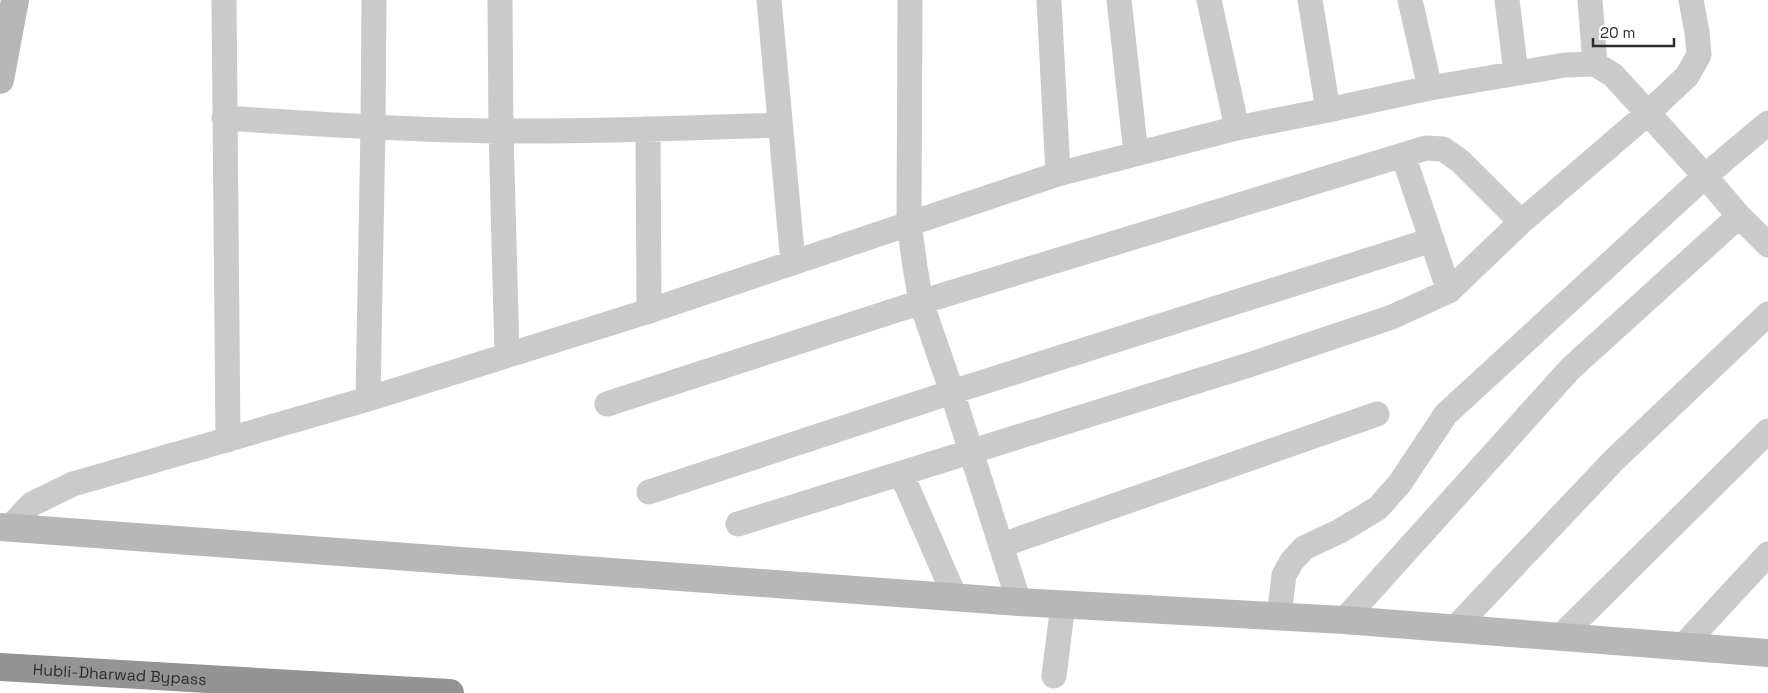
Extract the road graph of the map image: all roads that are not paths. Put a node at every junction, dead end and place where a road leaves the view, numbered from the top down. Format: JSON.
{"nodes":[{"id":1,"x":15,"y":0,"type":"edge"},
{"id":2,"x":224,"y":0,"type":"edge"},
{"id":3,"x":374,"y":0,"type":"edge"},
{"id":4,"x":500,"y":0,"type":"edge"},
{"id":5,"x":770,"y":0,"type":"edge"},
{"id":6,"x":910,"y":0,"type":"edge"},
{"id":7,"x":1049,"y":0,"type":"edge"},
{"id":8,"x":1119,"y":0,"type":"edge"},
{"id":9,"x":1209,"y":0,"type":"edge"},
{"id":10,"x":1310,"y":0,"type":"edge"},
{"id":11,"x":1410,"y":0,"type":"edge"},
{"id":12,"x":1507,"y":0,"type":"edge"},
{"id":13,"x":1590,"y":0,"type":"edge"},
{"id":14,"x":1691,"y":0,"type":"edge"},
{"id":15,"x":1595,"y":64,"type":"junction"},
{"id":16,"x":1516,"y":73,"type":"junction"},
{"id":17,"x":0,"y":80,"type":"edge"},
{"id":18,"x":1430,"y":88,"type":"junction"},
{"id":19,"x":1328,"y":110,"type":"junction"},
{"id":20,"x":1648,"y":113,"type":"junction"},
{"id":21,"x":224,"y":118,"type":"junction"},
{"id":22,"x":1768,"y":123,"type":"edge"},
{"id":23,"x":780,"y":125,"type":"junction"},
{"id":24,"x":373,"y":128,"type":"junction"},
{"id":25,"x":1237,"y":128,"type":"junction"},
{"id":26,"x":648,"y":129,"type":"junction"},
{"id":27,"x":501,"y":130,"type":"junction"},
{"id":28,"x":1136,"y":154,"type":"junction"},
{"id":29,"x":1403,"y":155,"type":"junction"},
{"id":30,"x":1058,"y":174,"type":"junction"},
{"id":31,"x":1705,"y":176,"type":"junction"},
{"id":32,"x":1739,"y":216,"type":"junction"},
{"id":33,"x":1522,"y":222,"type":"junction"},
{"id":34,"x":909,"y":223,"type":"junction"},
{"id":35,"x":1432,"y":240,"type":"junction"},
{"id":36,"x":1768,"y":244,"type":"edge"},
{"id":37,"x":793,"y":262,"type":"junction"},
{"id":38,"x":1449,"y":291,"type":"junction"},
{"id":39,"x":921,"y":302,"type":"junction"},
{"id":40,"x":649,"y":311,"type":"junction"},
{"id":41,"x":1768,"y":314,"type":"edge"},
{"id":42,"x":506,"y":354,"type":"junction"},
{"id":43,"x":952,"y":392,"type":"junction"},
{"id":44,"x":368,"y":399,"type":"junction"},
{"id":45,"x":607,"y":404,"type":"dead end"},
{"id":46,"x":1377,"y":414,"type":"dead end"},
{"id":47,"x":1768,"y":431,"type":"edge"},
{"id":48,"x":228,"y":440,"type":"junction"},
{"id":49,"x":971,"y":451,"type":"junction"},
{"id":50,"x":901,"y":473,"type":"junction"},
{"id":51,"x":649,"y":492,"type":"dead end"},
{"id":52,"x":738,"y":524,"type":"dead end"},
{"id":53,"x":5,"y":527,"type":"edge"},
{"id":54,"x":1002,"y":545,"type":"junction"},
{"id":55,"x":1768,"y":554,"type":"edge"},
{"id":56,"x":954,"y":597,"type":"junction"},
{"id":57,"x":1019,"y":602,"type":"junction"},
{"id":58,"x":1062,"y":604,"type":"junction"},
{"id":59,"x":1279,"y":617,"type":"junction"},
{"id":60,"x":1344,"y":620,"type":"junction"},
{"id":61,"x":1454,"y":629,"type":"junction"},
{"id":62,"x":1560,"y":637,"type":"junction"},
{"id":63,"x":1683,"y":646,"type":"junction"},
{"id":64,"x":1768,"y":653,"type":"edge"},
{"id":65,"x":0,"y":667,"type":"edge"},
{"id":66,"x":1054,"y":676,"type":"dead end"},
{"id":67,"x":450,"y":693,"type":"edge"}],
"edges":[{"from":1,"to":17,"type":"street"},
{"from":2,"to":21,"type":"street"},
{"from":3,"to":24,"type":"street"},
{"from":4,"to":27,"type":"street"},
{"from":5,"to":23,"type":"street"},
{"from":6,"to":34,"type":"street"},
{"from":7,"to":30,"type":"street"},
{"from":8,"to":28,"type":"street"},
{"from":9,"to":25,"type":"street"},
{"from":10,"to":19,"type":"street"},
{"from":11,"to":18,"type":"street"},
{"from":12,"to":16,"type":"street"},
{"from":13,"to":15,"type":"street"},
{"from":14,"to":20,"type":"street"},
{"from":15,"to":16,"type":"street"},
{"from":15,"to":20,"type":"street"},
{"from":16,"to":18,"type":"street"},
{"from":18,"to":19,"type":"street"},
{"from":19,"to":25,"type":"street"},
{"from":20,"to":31,"type":"street"},
{"from":20,"to":33,"type":"street"},
{"from":21,"to":24,"type":"street"},
{"from":21,"to":48,"type":"street"},
{"from":22,"to":31,"type":"street"},
{"from":23,"to":26,"type":"street"},
{"from":23,"to":37,"type":"street"},
{"from":24,"to":27,"type":"street"},
{"from":24,"to":44,"type":"street"},
{"from":25,"to":28,"type":"street"},
{"from":26,"to":27,"type":"street"},
{"from":26,"to":40,"type":"street"},
{"from":27,"to":42,"type":"street"},
{"from":28,"to":30,"type":"street"},
{"from":29,"to":33,"type":"street"},
{"from":29,"to":35,"type":"street"},
{"from":29,"to":39,"type":"street"},
{"from":30,"to":34,"type":"street"},
{"from":31,"to":32,"type":"street"},
{"from":31,"to":59,"type":"street"},
{"from":32,"to":36,"type":"street"},
{"from":32,"to":60,"type":"street"},
{"from":33,"to":38,"type":"street"},
{"from":34,"to":37,"type":"street"},
{"from":34,"to":39,"type":"street"},
{"from":35,"to":38,"type":"street"},
{"from":35,"to":43,"type":"street"},
{"from":37,"to":40,"type":"street"},
{"from":38,"to":49,"type":"street"},
{"from":39,"to":43,"type":"street"},
{"from":39,"to":45,"type":"street"},
{"from":40,"to":42,"type":"street"},
{"from":41,"to":61,"type":"street"},
{"from":42,"to":44,"type":"street"},
{"from":43,"to":49,"type":"street"},
{"from":43,"to":51,"type":"street"},
{"from":44,"to":48,"type":"street"},
{"from":46,"to":54,"type":"street"},
{"from":47,"to":62,"type":"street"},
{"from":48,"to":53,"type":"street"},
{"from":49,"to":50,"type":"street"},
{"from":49,"to":54,"type":"street"},
{"from":50,"to":52,"type":"street"},
{"from":50,"to":56,"type":"street"},
{"from":53,"to":56,"type":"street"},
{"from":54,"to":57,"type":"street"},
{"from":55,"to":63,"type":"street"},
{"from":56,"to":57,"type":"street"},
{"from":57,"to":58,"type":"street"},
{"from":58,"to":59,"type":"street"},
{"from":58,"to":66,"type":"street"},
{"from":59,"to":60,"type":"street"},
{"from":60,"to":61,"type":"street"},
{"from":61,"to":62,"type":"street"},
{"from":62,"to":63,"type":"street"},
{"from":63,"to":64,"type":"street"},
{"from":65,"to":67,"type":"highway","name":"Hubli-Dharwad Bypass"}]}
